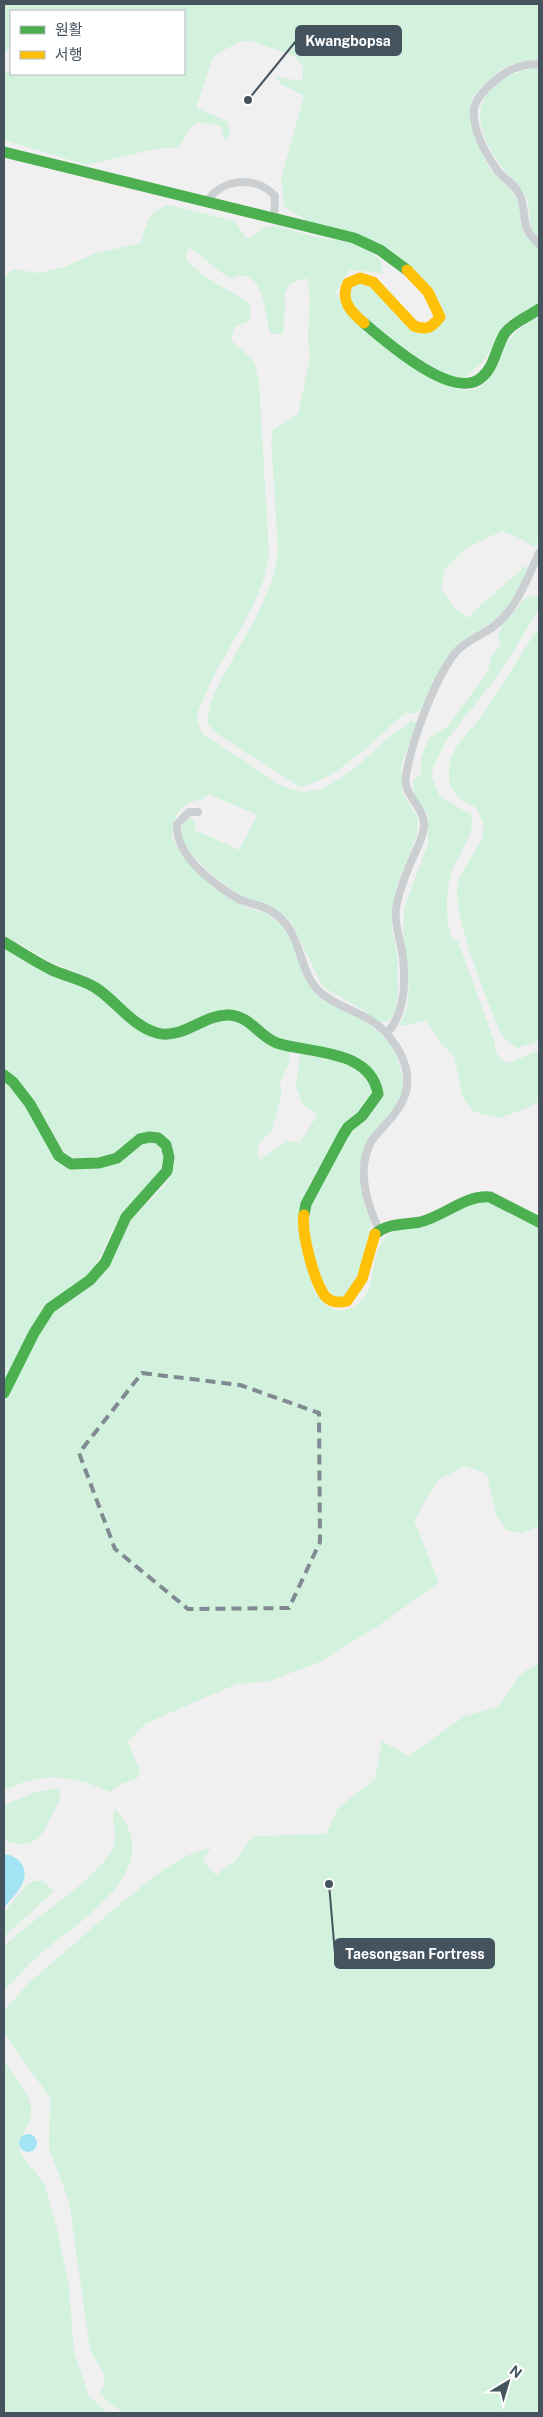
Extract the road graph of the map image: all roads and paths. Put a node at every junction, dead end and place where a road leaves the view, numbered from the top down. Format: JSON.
{"nodes":[{"id":1,"x":539,"y":64,"type":"edge"},
{"id":2,"x":4,"y":152,"type":"edge"},
{"id":3,"x":207,"y":202,"type":"junction"},
{"id":4,"x":274,"y":219,"type":"junction"},
{"id":5,"x":539,"y":244,"type":"edge"},
{"id":6,"x":539,"y":308,"type":"edge"},
{"id":7,"x":539,"y":553,"type":"edge"},
{"id":8,"x":198,"y":812,"type":"dead end"},
{"id":9,"x":4,"y":942,"type":"edge"},
{"id":10,"x":387,"y":1033,"type":"junction"},
{"id":11,"x":4,"y":1075,"type":"edge"},
{"id":12,"x":539,"y":1222,"type":"edge"},
{"id":13,"x":379,"y":1230,"type":"junction"},
{"id":14,"x":4,"y":1393,"type":"edge"}],
"edges":[{"from":1,"to":5,"type":"street"},
{"from":2,"to":3,"type":"street"},
{"from":3,"to":4,"type":"street"},
{"from":3,"to":4,"type":"street"},
{"from":4,"to":6,"type":"street"},
{"from":7,"to":10,"type":"street"},
{"from":8,"to":10,"type":"street"},
{"from":9,"to":13,"type":"street"},
{"from":10,"to":13,"type":"street"},
{"from":11,"to":14,"type":"street"},
{"from":12,"to":13,"type":"street"}]}
